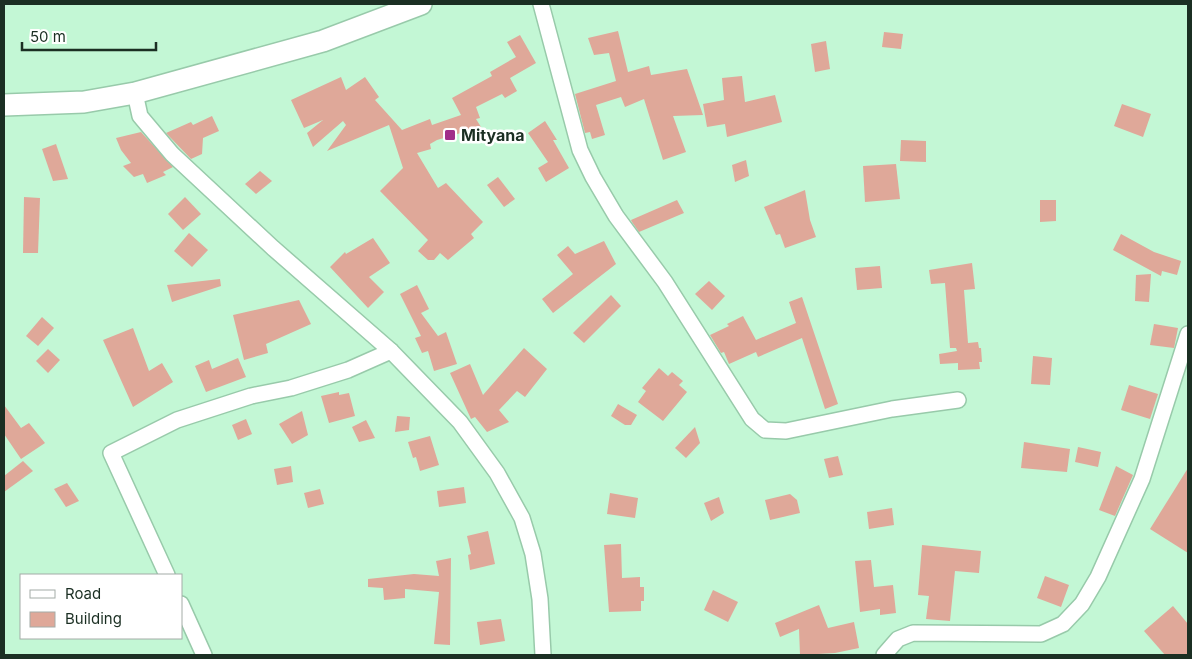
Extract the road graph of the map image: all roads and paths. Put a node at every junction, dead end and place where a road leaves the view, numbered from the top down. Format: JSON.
{"nodes":[{"id":1,"x":421,"y":4,"type":"edge"},
{"id":2,"x":541,"y":4,"type":"edge"},
{"id":3,"x":135,"y":93,"type":"junction"},
{"id":4,"x":4,"y":105,"type":"edge"},
{"id":5,"x":1188,"y":334,"type":"edge"},
{"id":6,"x":391,"y":351,"type":"junction"},
{"id":7,"x":958,"y":400,"type":"dead end"},
{"id":8,"x":167,"y":574,"type":"edge"},
{"id":9,"x":182,"y":606,"type":"edge"},
{"id":10,"x":204,"y":655,"type":"edge"},
{"id":11,"x":543,"y":655,"type":"edge"},
{"id":12,"x":884,"y":655,"type":"edge"}],
"edges":[{"from":1,"to":3,"type":"main road"},
{"from":2,"to":7,"type":"street"},
{"from":3,"to":4,"type":"main road"},
{"from":3,"to":6,"type":"street"},
{"from":5,"to":12,"type":"street"},
{"from":6,"to":8,"type":"street"},
{"from":6,"to":11,"type":"street"},
{"from":9,"to":10,"type":"street"}]}
